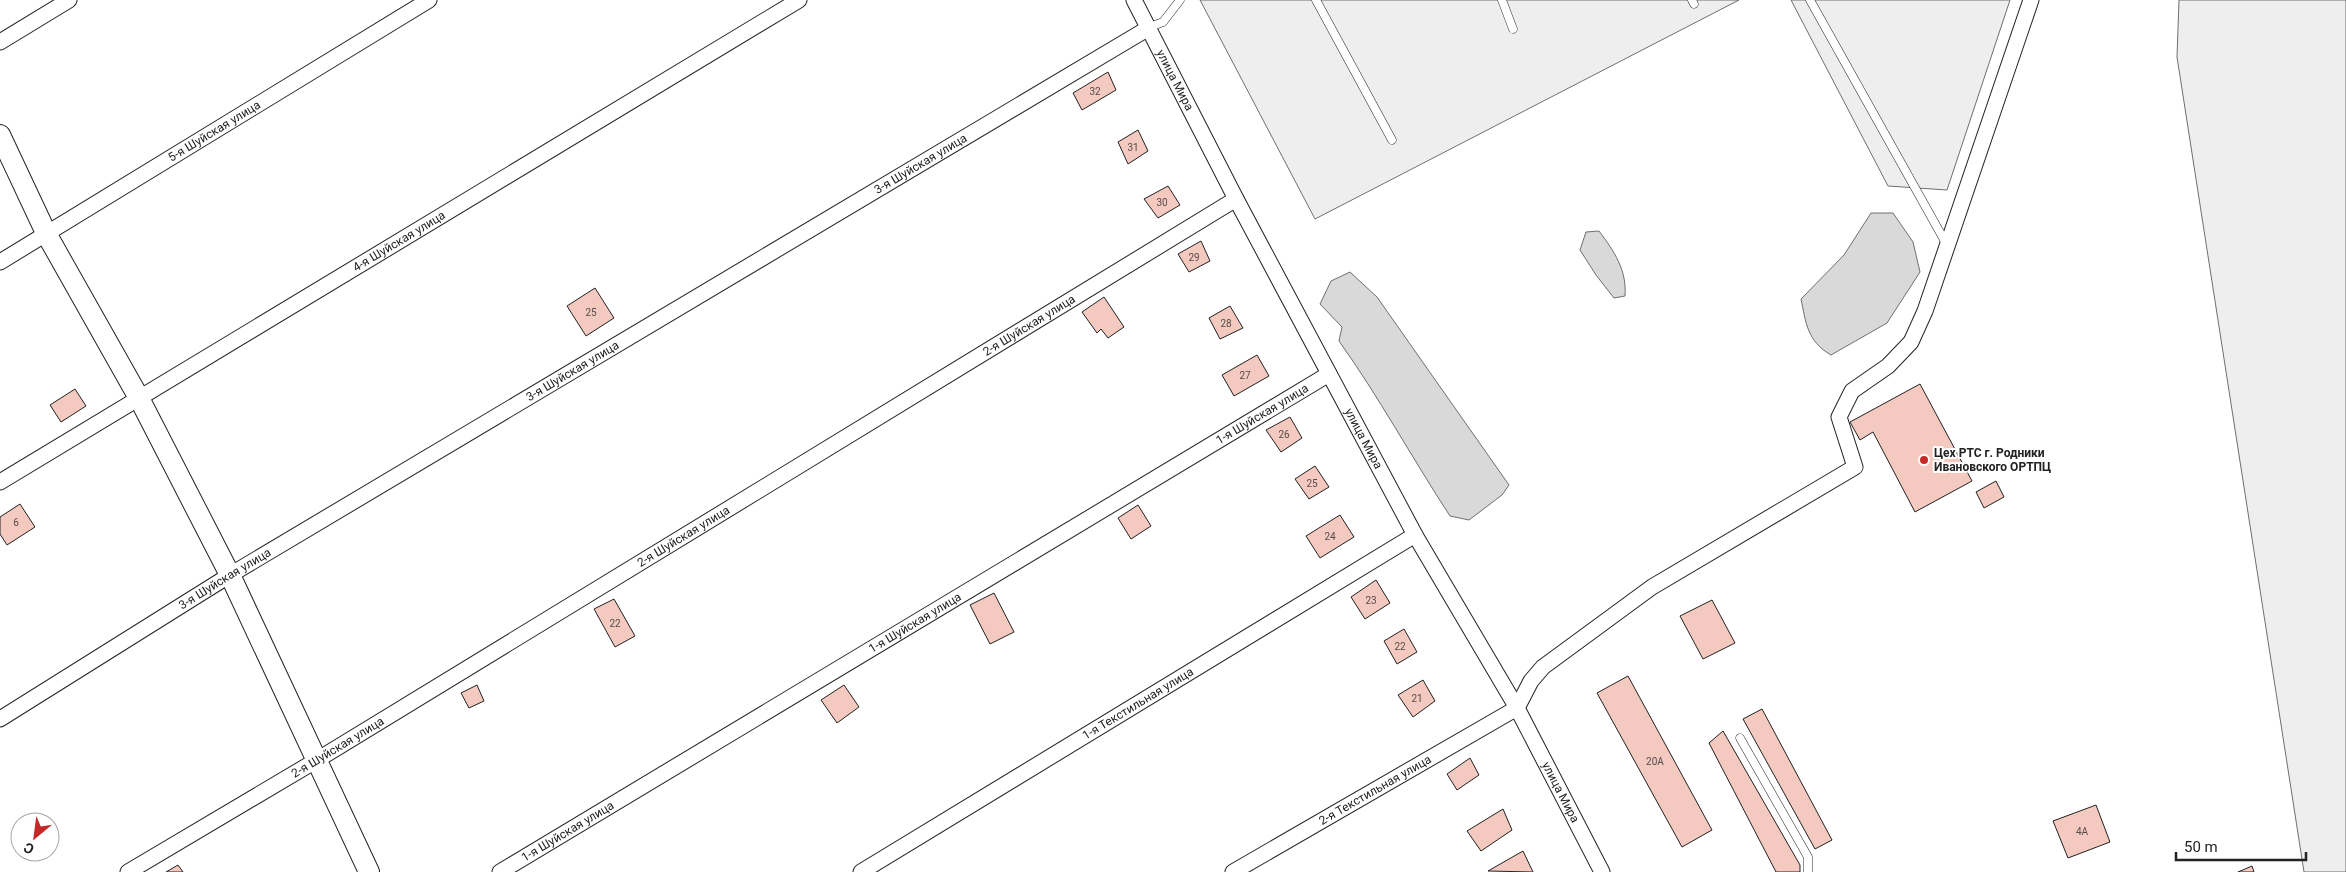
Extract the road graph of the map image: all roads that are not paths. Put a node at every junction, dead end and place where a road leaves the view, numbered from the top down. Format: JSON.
{"nodes":[{"id":1,"x":68,"y":0,"type":"edge"},
{"id":2,"x":429,"y":0,"type":"edge"},
{"id":3,"x":799,"y":0,"type":"edge"},
{"id":4,"x":1134,"y":0,"type":"edge"},
{"id":5,"x":1180,"y":0,"type":"edge"},
{"id":6,"x":1316,"y":0,"type":"edge"},
{"id":7,"x":1502,"y":0,"type":"edge"},
{"id":8,"x":1810,"y":0,"type":"edge"},
{"id":9,"x":2031,"y":0,"type":"edge"},
{"id":10,"x":1147,"y":28,"type":"junction"},
{"id":11,"x":1513,"y":29,"type":"dead end"},
{"id":12,"x":0,"y":42,"type":"edge"},
{"id":13,"x":0,"y":135,"type":"edge"},
{"id":14,"x":1392,"y":140,"type":"dead end"},
{"id":15,"x":1236,"y":199,"type":"junction"},
{"id":16,"x":47,"y":235,"type":"junction"},
{"id":17,"x":1946,"y":245,"type":"junction"},
{"id":18,"x":0,"y":262,"type":"edge"},
{"id":19,"x":1329,"y":374,"type":"junction"},
{"id":20,"x":139,"y":398,"type":"junction"},
{"id":21,"x":0,"y":482,"type":"edge"},
{"id":22,"x":1415,"y":535,"type":"junction"},
{"id":23,"x":230,"y":575,"type":"junction"},
{"id":24,"x":1518,"y":708,"type":"junction"},
{"id":25,"x":0,"y":719,"type":"edge"},
{"id":26,"x":1740,"y":738,"type":"dead end"},
{"id":27,"x":317,"y":760,"type":"junction"},
{"id":28,"x":1598,"y":870,"type":"edge"},
{"id":29,"x":128,"y":872,"type":"edge"},
{"id":30,"x":369,"y":872,"type":"edge"},
{"id":31,"x":500,"y":872,"type":"edge"},
{"id":32,"x":861,"y":872,"type":"edge"},
{"id":33,"x":1233,"y":872,"type":"edge"},
{"id":34,"x":1808,"y":872,"type":"edge"}],
"edges":[{"from":1,"to":12,"type":"street"},
{"from":2,"to":16,"type":"street","name":"5-я Шуйская улица"},
{"from":3,"to":20,"type":"street","name":"4-я Шуйская улица"},
{"from":4,"to":10,"type":"street","name":"улица Мира"},
{"from":5,"to":10,"type":"lane"},
{"from":6,"to":14,"type":"lane"},
{"from":7,"to":11,"type":"lane"},
{"from":8,"to":17,"type":"lane"},
{"from":9,"to":17,"type":"street"},
{"from":10,"to":15,"type":"street","name":"улица Мира"},
{"from":10,"to":23,"type":"street","name":"3-я Шуйская улица"},
{"from":13,"to":16,"type":"street"},
{"from":15,"to":19,"type":"street","name":"улица Мира"},
{"from":15,"to":27,"type":"street","name":"2-я Шуйская улица"},
{"from":16,"to":18,"type":"street","name":"5-я Шуйская улица"},
{"from":16,"to":20,"type":"street"},
{"from":17,"to":24,"type":"street"},
{"from":19,"to":22,"type":"street","name":"улица Мира"},
{"from":19,"to":31,"type":"street","name":"1-я Шуйская улица"},
{"from":20,"to":21,"type":"street","name":"4-я Шуйская улица"},
{"from":20,"to":23,"type":"street"},
{"from":22,"to":24,"type":"street","name":"улица Мира"},
{"from":22,"to":32,"type":"street","name":"1-я Текстильная улица"},
{"from":23,"to":25,"type":"street","name":"3-я Шуйская улица"},
{"from":23,"to":27,"type":"street"},
{"from":24,"to":28,"type":"street","name":"улица Мира"},
{"from":24,"to":33,"type":"street","name":"2-я Текстильная улица"},
{"from":26,"to":34,"type":"lane"},
{"from":27,"to":29,"type":"street","name":"2-я Шуйская улица"},
{"from":27,"to":30,"type":"street"}]}
